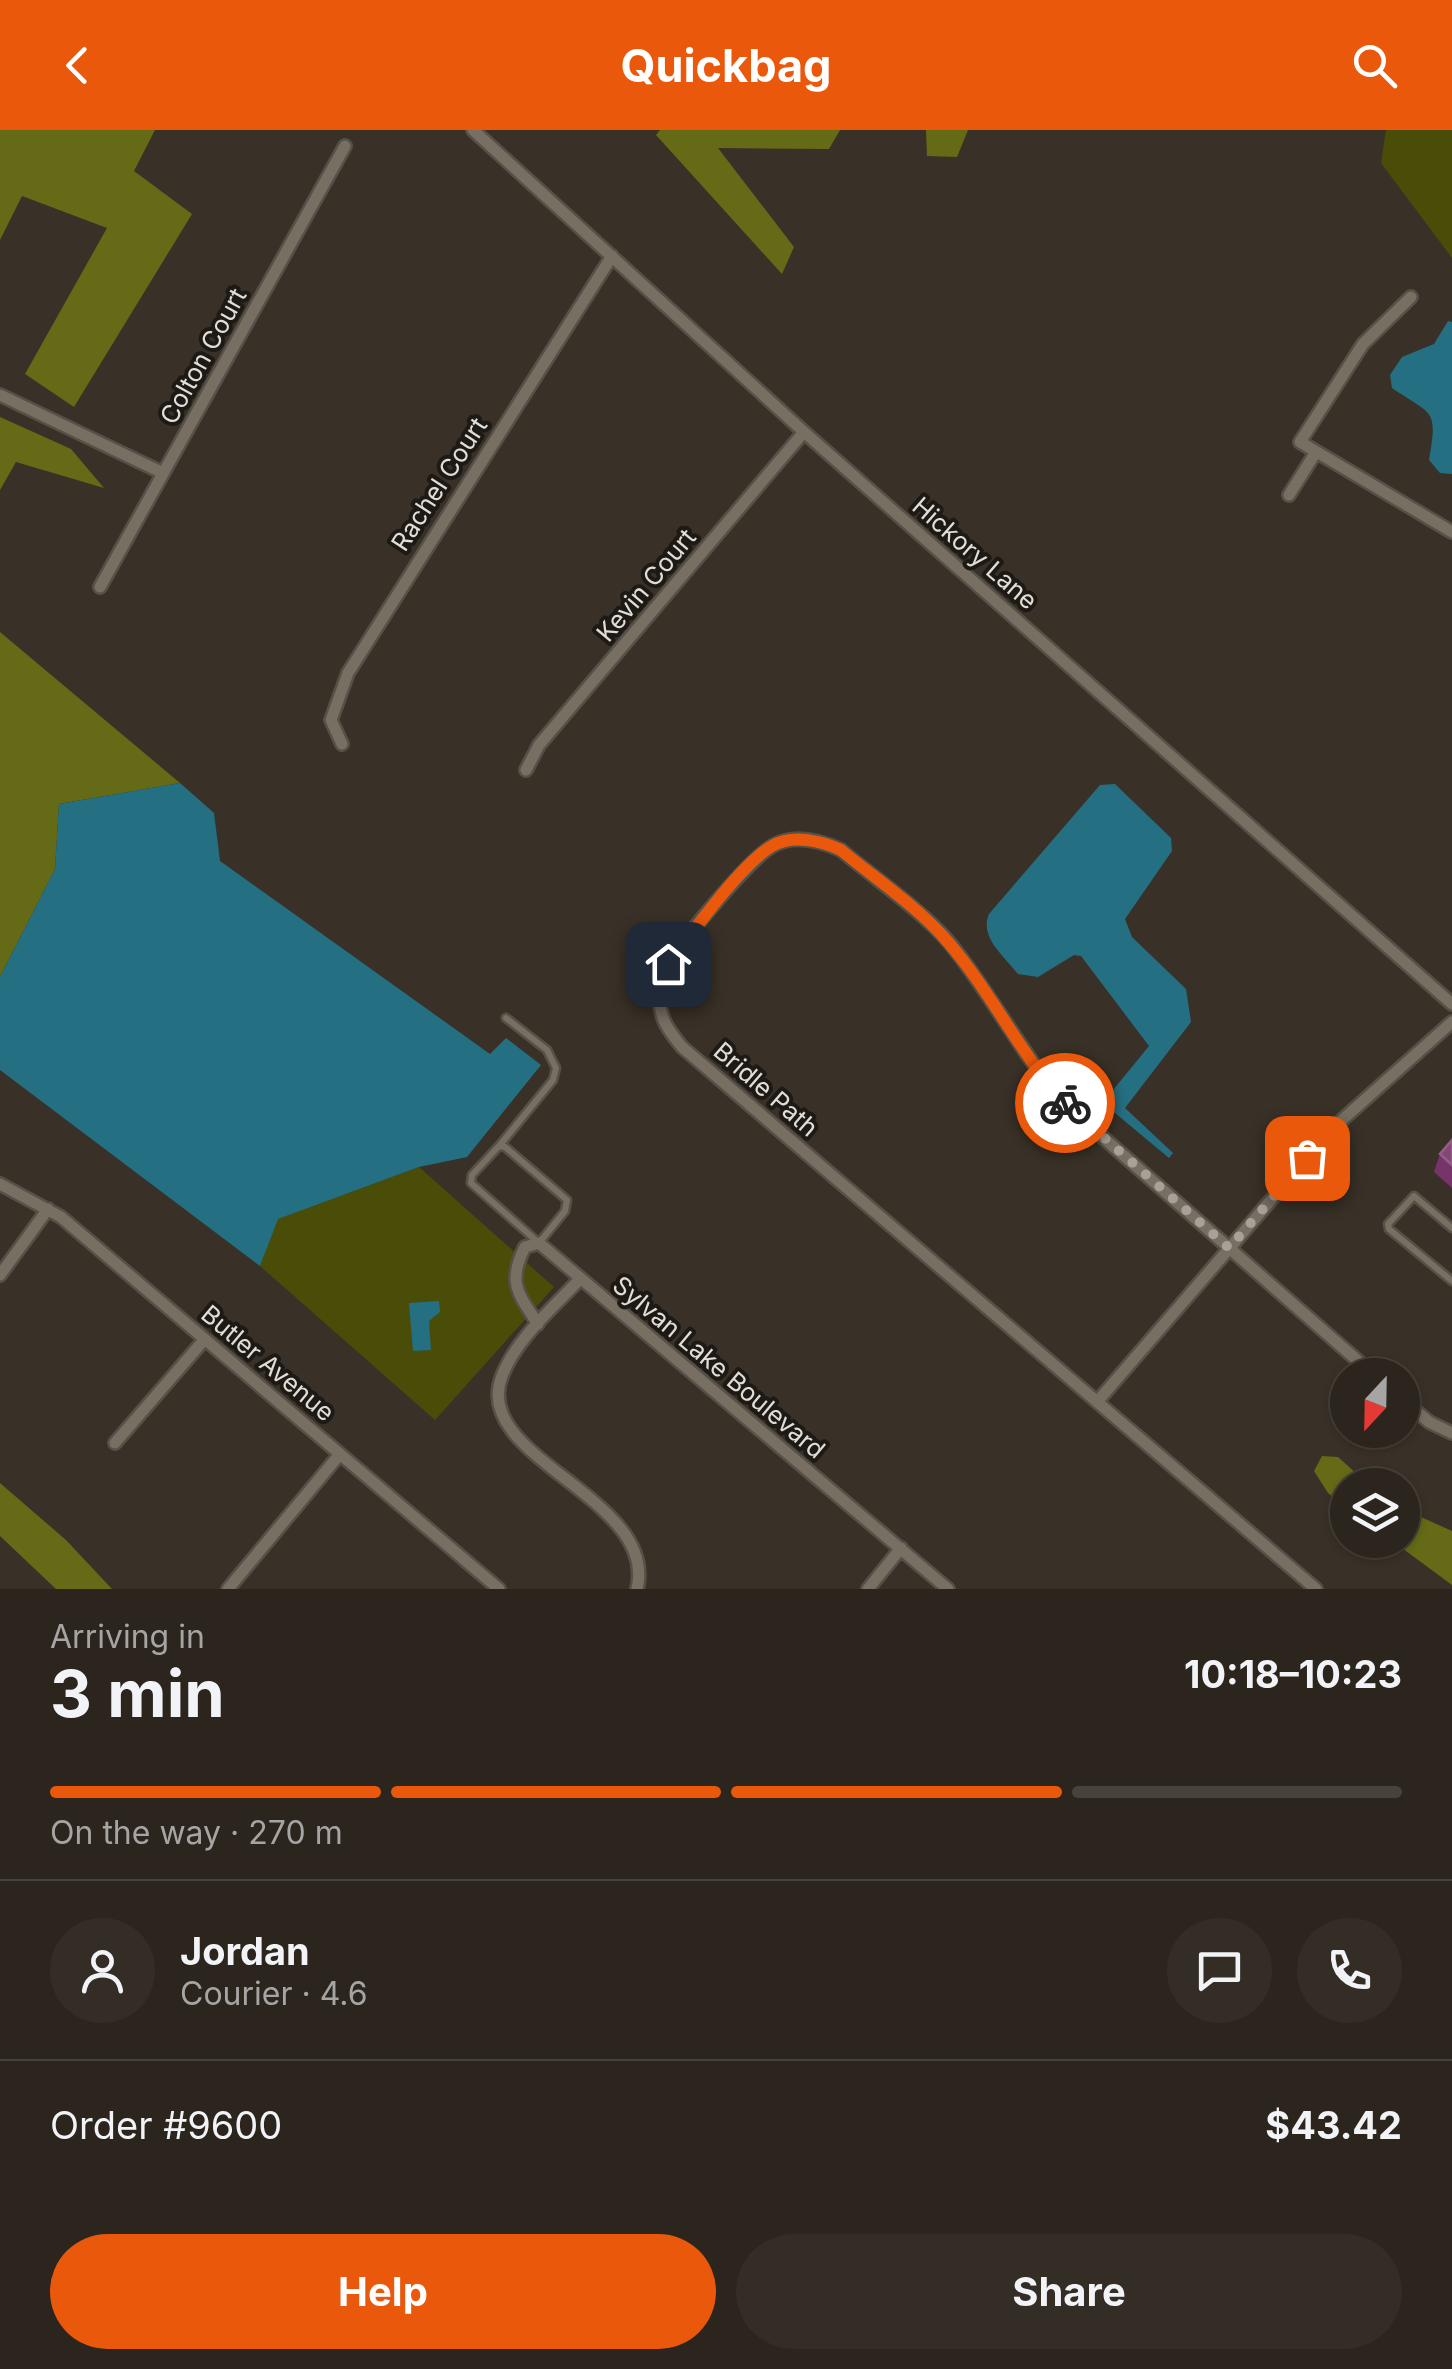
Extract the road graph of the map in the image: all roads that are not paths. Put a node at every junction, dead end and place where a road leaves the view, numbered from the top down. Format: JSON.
{"nodes":[{"id":1,"x":473,"y":130,"type":"edge"},
{"id":2,"x":345,"y":146,"type":"dead end"},
{"id":3,"x":612,"y":256,"type":"junction"},
{"id":4,"x":1411,"y":298,"type":"dead end"},
{"id":5,"x":0,"y":396,"type":"edge"},
{"id":6,"x":804,"y":432,"type":"junction"},
{"id":7,"x":1316,"y":452,"type":"junction"},
{"id":8,"x":163,"y":473,"type":"junction"},
{"id":9,"x":1288,"y":495,"type":"dead end"},
{"id":10,"x":1452,"y":532,"type":"edge"},
{"id":11,"x":100,"y":587,"type":"dead end"},
{"id":12,"x":342,"y":744,"type":"dead end"},
{"id":13,"x":526,"y":770,"type":"dead end"},
{"id":14,"x":1452,"y":1004,"type":"edge"},
{"id":15,"x":506,"y":1018,"type":"dead end"},
{"id":16,"x":1452,"y":1022,"type":"edge"},
{"id":17,"x":499,"y":1146,"type":"junction"},
{"id":18,"x":0,"y":1184,"type":"edge"},
{"id":19,"x":48,"y":1209,"type":"junction"},
{"id":20,"x":1452,"y":1228,"type":"edge"},
{"id":21,"x":538,"y":1243,"type":"junction"},
{"id":22,"x":1229,"y":1248,"type":"junction"},
{"id":23,"x":0,"y":1275,"type":"edge"},
{"id":24,"x":580,"y":1280,"type":"junction"},
{"id":25,"x":1452,"y":1281,"type":"edge"},
{"id":26,"x":538,"y":1324,"type":"junction"},
{"id":27,"x":204,"y":1340,"type":"junction"},
{"id":28,"x":1355,"y":1358,"type":"edge"},
{"id":29,"x":1096,"y":1402,"type":"junction"},
{"id":30,"x":1420,"y":1415,"type":"edge"},
{"id":31,"x":1452,"y":1432,"type":"edge"},
{"id":32,"x":115,"y":1444,"type":"dead end"},
{"id":33,"x":340,"y":1454,"type":"junction"},
{"id":34,"x":901,"y":1548,"type":"junction"},
{"id":35,"x":232,"y":1584,"type":"edge"},
{"id":36,"x":247,"y":1589,"type":"edge"},
{"id":37,"x":499,"y":1589,"type":"edge"},
{"id":38,"x":638,"y":1589,"type":"edge"},
{"id":39,"x":868,"y":1589,"type":"edge"},
{"id":40,"x":948,"y":1589,"type":"edge"},
{"id":41,"x":1316,"y":1589,"type":"edge"}],
"edges":[{"from":1,"to":3,"type":"street","name":"Hickory Lane"},
{"from":2,"to":8,"type":"street","name":"Colton Court"},
{"from":3,"to":6,"type":"street","name":"Hickory Lane"},
{"from":3,"to":12,"type":"street","name":"Rachel Court"},
{"from":4,"to":7,"type":"street"},
{"from":5,"to":8,"type":"street"},
{"from":6,"to":13,"type":"street","name":"Kevin Court"},
{"from":6,"to":14,"type":"street","name":"Hickory Lane"},
{"from":7,"to":9,"type":"street"},
{"from":7,"to":10,"type":"street"},
{"from":8,"to":11,"type":"street","name":"Colton Court"},
{"from":15,"to":17,"type":"lane"},
{"from":16,"to":22,"type":"street"},
{"from":17,"to":21,"type":"lane"},
{"from":17,"to":21,"type":"lane"},
{"from":18,"to":19,"type":"street","name":"Butler Avenue"},
{"from":19,"to":23,"type":"street"},
{"from":19,"to":27,"type":"street","name":"Butler Avenue"},
{"from":20,"to":25,"type":"lane"},
{"from":21,"to":24,"type":"street","name":"Sylvan Lake Boulevard"},
{"from":21,"to":26,"type":"street"},
{"from":22,"to":28,"type":"street","name":"Bridle Path"},
{"from":22,"to":29,"type":"street"},
{"from":22,"to":29,"type":"street","name":"Bridle Path"},
{"from":24,"to":26,"type":"street"},
{"from":24,"to":34,"type":"street","name":"Sylvan Lake Boulevard"},
{"from":26,"to":38,"type":"street"},
{"from":27,"to":32,"type":"street"},
{"from":27,"to":33,"type":"street","name":"Butler Avenue"},
{"from":29,"to":41,"type":"street","name":"Bridle Path"},
{"from":30,"to":31,"type":"street"},
{"from":33,"to":35,"type":"street"},
{"from":33,"to":37,"type":"street","name":"Butler Avenue"},
{"from":34,"to":39,"type":"street"},
{"from":34,"to":40,"type":"street","name":"Sylvan Lake Boulevard"},
{"from":35,"to":36,"type":"street"}]}
